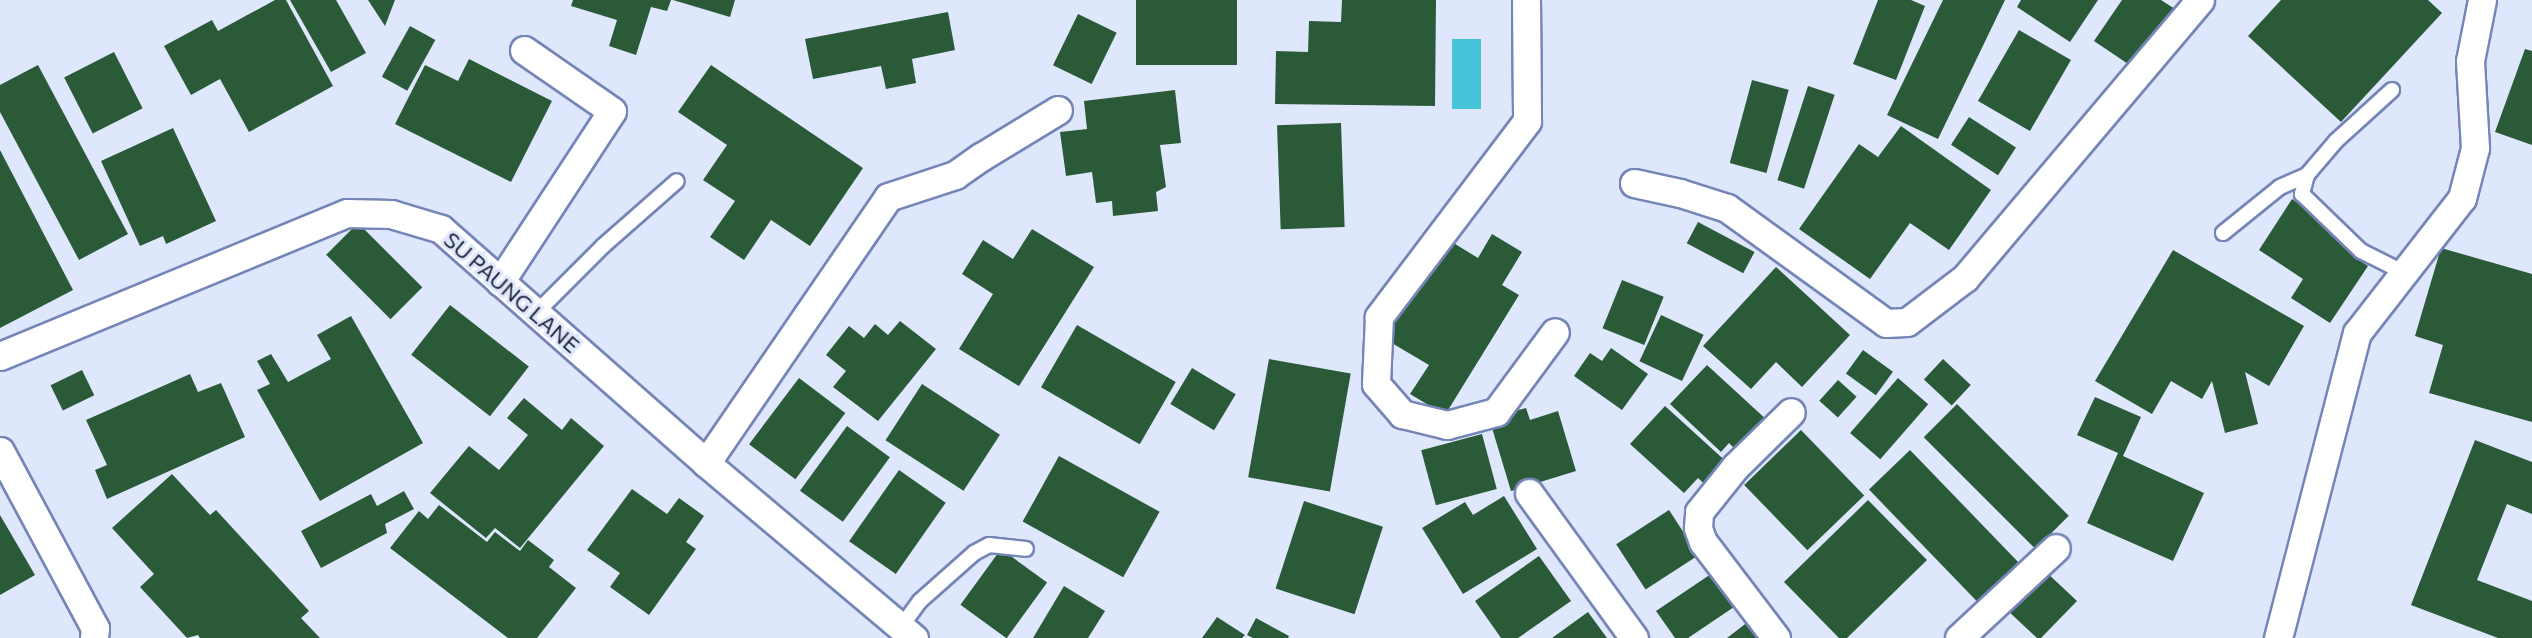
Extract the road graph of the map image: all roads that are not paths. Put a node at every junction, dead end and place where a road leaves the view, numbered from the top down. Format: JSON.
{"nodes":[{"id":1,"x":1526,"y":0,"type":"edge"},
{"id":2,"x":2200,"y":0,"type":"edge"},
{"id":3,"x":2482,"y":0,"type":"edge"},
{"id":4,"x":524,"y":50,"type":"dead end"},
{"id":5,"x":2392,"y":90,"type":"dead end"},
{"id":6,"x":1058,"y":110,"type":"dead end"},
{"id":7,"x":2307,"y":175,"type":"junction"},
{"id":8,"x":676,"y":181,"type":"dead end"},
{"id":9,"x":1634,"y":183,"type":"dead end"},
{"id":10,"x":2223,"y":233,"type":"dead end"},
{"id":11,"x":2405,"y":273,"type":"junction"},
{"id":12,"x":500,"y":282,"type":"junction"},
{"id":13,"x":536,"y":313,"type":"junction"},
{"id":14,"x":1555,"y":332,"type":"dead end"},
{"id":15,"x":0,"y":356,"type":"edge"},
{"id":16,"x":1791,"y":412,"type":"dead end"},
{"id":17,"x":0,"y":451,"type":"edge"},
{"id":18,"x":706,"y":463,"type":"junction"},
{"id":19,"x":1528,"y":493,"type":"dead end"},
{"id":20,"x":2056,"y":548,"type":"dead end"},
{"id":21,"x":1026,"y":549,"type":"dead end"},
{"id":22,"x":908,"y":632,"type":"edge"},
{"id":23,"x":94,"y":638,"type":"edge"},
{"id":24,"x":1634,"y":638,"type":"edge"},
{"id":25,"x":1776,"y":638,"type":"edge"},
{"id":26,"x":1959,"y":638,"type":"edge"},
{"id":27,"x":2278,"y":638,"type":"edge"}],
"edges":[{"from":1,"to":14,"type":"street"},
{"from":2,"to":9,"type":"street"},
{"from":3,"to":11,"type":"street"},
{"from":4,"to":12,"type":"street"},
{"from":5,"to":7,"type":"lane"},
{"from":6,"to":18,"type":"street"},
{"from":7,"to":10,"type":"lane"},
{"from":7,"to":11,"type":"lane"},
{"from":8,"to":13,"type":"lane"},
{"from":11,"to":27,"type":"street"},
{"from":12,"to":13,"type":"street","name":"SU PAUNG LANE"},
{"from":12,"to":15,"type":"street","name":"SU PAUNG LANE"},
{"from":13,"to":18,"type":"street","name":"SU PAUNG LANE"},
{"from":16,"to":25,"type":"street"},
{"from":17,"to":23,"type":"street"},
{"from":18,"to":22,"type":"street","name":"SU PAUNG LANE"},
{"from":19,"to":24,"type":"street"},
{"from":20,"to":26,"type":"street"},
{"from":21,"to":22,"type":"lane"}]}
